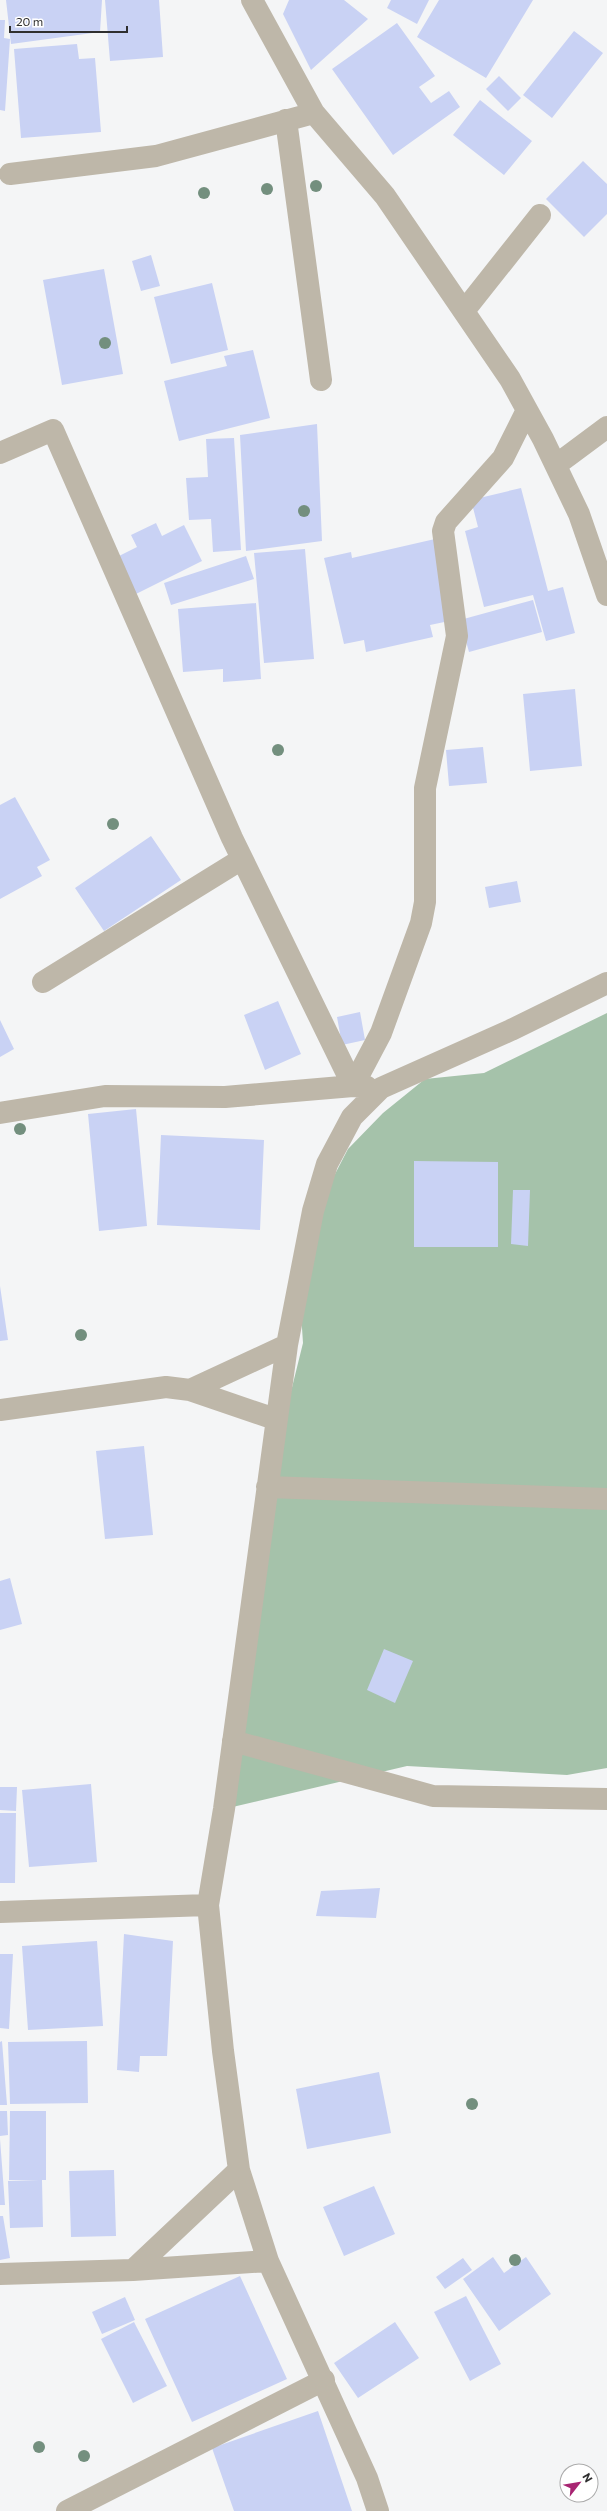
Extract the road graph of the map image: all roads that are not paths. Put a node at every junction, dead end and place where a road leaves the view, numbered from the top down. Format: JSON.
{"nodes":[{"id":1,"x":255,"y":2,"type":"edge"},
{"id":2,"x":314,"y":113,"type":"junction"},
{"id":3,"x":286,"y":120,"type":"junction"},
{"id":4,"x":10,"y":174,"type":"dead end"},
{"id":5,"x":540,"y":215,"type":"dead end"},
{"id":6,"x":464,"y":311,"type":"junction"},
{"id":7,"x":321,"y":380,"type":"dead end"},
{"id":8,"x":527,"y":410,"type":"junction"},
{"id":9,"x":607,"y":427,"type":"edge"},
{"id":10,"x":0,"y":453,"type":"edge"},
{"id":11,"x":556,"y":465,"type":"junction"},
{"id":12,"x":606,"y":589,"type":"edge"},
{"id":13,"x":242,"y":859,"type":"junction"},
{"id":14,"x":43,"y":982,"type":"dead end"},
{"id":15,"x":607,"y":983,"type":"edge"},
{"id":16,"x":353,"y":1086,"type":"junction"},
{"id":17,"x":381,"y":1088,"type":"junction"},
{"id":18,"x":0,"y":1113,"type":"edge"},
{"id":19,"x":287,"y":1345,"type":"junction"},
{"id":20,"x":190,"y":1390,"type":"junction"},
{"id":21,"x":0,"y":1410,"type":"edge"},
{"id":22,"x":276,"y":1419,"type":"junction"},
{"id":23,"x":267,"y":1487,"type":"junction"},
{"id":24,"x":607,"y":1500,"type":"edge"},
{"id":25,"x":233,"y":1741,"type":"junction"},
{"id":26,"x":607,"y":1799,"type":"edge"},
{"id":27,"x":208,"y":1905,"type":"junction"},
{"id":28,"x":0,"y":1912,"type":"edge"},
{"id":29,"x":239,"y":2170,"type":"junction"},
{"id":30,"x":268,"y":2261,"type":"junction"},
{"id":31,"x":133,"y":2270,"type":"junction"},
{"id":32,"x":0,"y":2274,"type":"edge"},
{"id":33,"x":324,"y":2380,"type":"junction"},
{"id":34,"x":67,"y":2511,"type":"edge"},
{"id":35,"x":378,"y":2511,"type":"edge"}],
"edges":[{"from":1,"to":2,"type":"street"},
{"from":2,"to":3,"type":"street"},
{"from":2,"to":6,"type":"street"},
{"from":3,"to":4,"type":"street"},
{"from":3,"to":7,"type":"street"},
{"from":5,"to":6,"type":"street"},
{"from":6,"to":8,"type":"street"},
{"from":8,"to":11,"type":"street"},
{"from":8,"to":16,"type":"street"},
{"from":9,"to":11,"type":"street"},
{"from":10,"to":13,"type":"street"},
{"from":11,"to":12,"type":"street"},
{"from":13,"to":14,"type":"street"},
{"from":13,"to":16,"type":"street"},
{"from":15,"to":17,"type":"street"},
{"from":16,"to":17,"type":"street"},
{"from":16,"to":18,"type":"street"},
{"from":17,"to":19,"type":"street"},
{"from":19,"to":20,"type":"street"},
{"from":19,"to":22,"type":"street"},
{"from":20,"to":21,"type":"street"},
{"from":20,"to":22,"type":"street"},
{"from":22,"to":23,"type":"street"},
{"from":23,"to":24,"type":"street"},
{"from":23,"to":25,"type":"street"},
{"from":25,"to":26,"type":"street"},
{"from":25,"to":27,"type":"street"},
{"from":27,"to":28,"type":"street"},
{"from":27,"to":29,"type":"street"},
{"from":29,"to":30,"type":"street"},
{"from":29,"to":31,"type":"street"},
{"from":30,"to":31,"type":"street"},
{"from":30,"to":33,"type":"street"},
{"from":31,"to":32,"type":"street"},
{"from":33,"to":34,"type":"street"},
{"from":33,"to":35,"type":"street"}]}
